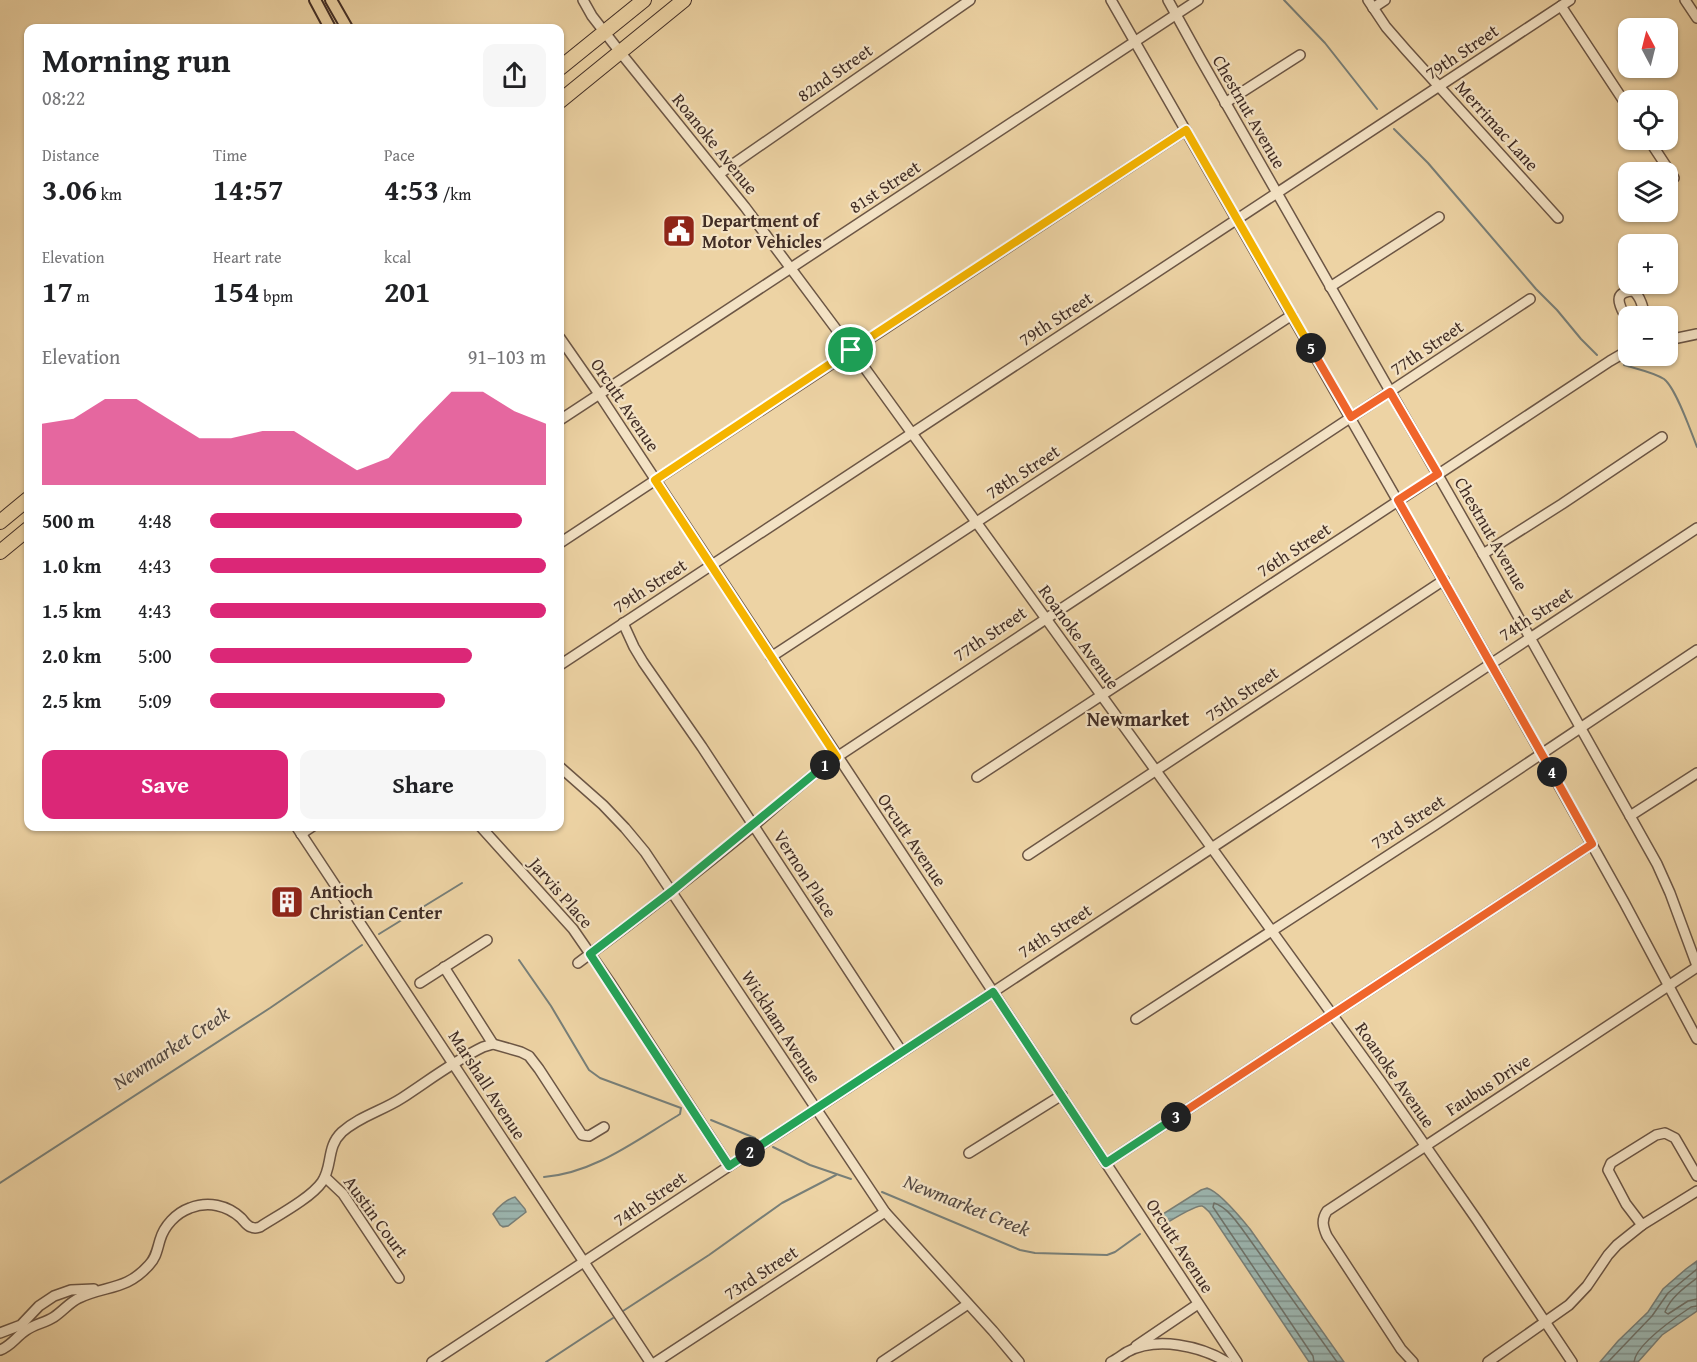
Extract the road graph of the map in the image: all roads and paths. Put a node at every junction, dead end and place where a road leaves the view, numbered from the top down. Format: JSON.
{"nodes":[{"id":1,"x":315,"y":0,"type":"edge"},
{"id":2,"x":331,"y":0,"type":"edge"},
{"id":3,"x":583,"y":0,"type":"edge"},
{"id":4,"x":644,"y":0,"type":"edge"},
{"id":5,"x":684,"y":0,"type":"edge"},
{"id":6,"x":970,"y":0,"type":"edge"},
{"id":7,"x":1111,"y":0,"type":"edge"},
{"id":8,"x":1168,"y":0,"type":"edge"},
{"id":9,"x":1198,"y":0,"type":"edge"},
{"id":10,"x":1385,"y":0,"type":"edge"},
{"id":11,"x":1570,"y":0,"type":"edge"},
{"id":12,"x":1685,"y":0,"type":"edge"},
{"id":13,"x":1370,"y":4,"type":"edge"},
{"id":14,"x":1561,"y":6,"type":"junction"},
{"id":15,"x":1176,"y":15,"type":"junction"},
{"id":16,"x":1697,"y":18,"type":"edge"},
{"id":17,"x":330,"y":24,"type":"edge"},
{"id":18,"x":345,"y":24,"type":"edge"},
{"id":19,"x":604,"y":32,"type":"junction"},
{"id":20,"x":1134,"y":42,"type":"junction"},
{"id":21,"x":620,"y":52,"type":"junction"},
{"id":22,"x":1300,"y":55,"type":"dead end"},
{"id":23,"x":564,"y":65,"type":"edge"},
{"id":24,"x":1439,"y":87,"type":"junction"},
{"id":25,"x":1618,"y":92,"type":"edge"},
{"id":26,"x":564,"y":98,"type":"edge"},
{"id":27,"x":1225,"y":103,"type":"junction"},
{"id":28,"x":1186,"y":130,"type":"junction"},
{"id":29,"x":719,"y":174,"type":"junction"},
{"id":30,"x":1277,"y":193,"type":"junction"},
{"id":31,"x":1439,"y":218,"type":"dead end"},
{"id":32,"x":1558,"y":218,"type":"dead end"},
{"id":33,"x":1238,"y":219,"type":"junction"},
{"id":34,"x":791,"y":269,"type":"junction"},
{"id":35,"x":1330,"y":287,"type":"junction"},
{"id":36,"x":1530,"y":299,"type":"dead end"},
{"id":37,"x":1620,"y":306,"type":"edge"},
{"id":38,"x":1642,"y":306,"type":"edge"},
{"id":39,"x":1292,"y":315,"type":"junction"},
{"id":40,"x":1697,"y":334,"type":"edge"},
{"id":41,"x":1678,"y":338,"type":"edge"},
{"id":42,"x":564,"y":344,"type":"edge"},
{"id":43,"x":851,"y":350,"type":"junction"},
{"id":44,"x":1618,"y":356,"type":"edge"},
{"id":45,"x":1390,"y":392,"type":"junction"},
{"id":46,"x":599,"y":394,"type":"junction"},
{"id":47,"x":564,"y":417,"type":"edge"},
{"id":48,"x":1351,"y":417,"type":"junction"},
{"id":49,"x":912,"y":434,"type":"junction"},
{"id":50,"x":1662,"y":437,"type":"dead end"},
{"id":51,"x":1438,"y":474,"type":"junction"},
{"id":52,"x":655,"y":480,"type":"junction"},
{"id":53,"x":1398,"y":500,"type":"junction"},
{"id":54,"x":24,"y":502,"type":"edge"},
{"id":55,"x":0,"y":522,"type":"edge"},
{"id":56,"x":976,"y":523,"type":"junction"},
{"id":57,"x":1697,"y":528,"type":"edge"},
{"id":58,"x":24,"y":532,"type":"edge"},
{"id":59,"x":564,"y":540,"type":"edge"},
{"id":60,"x":0,"y":552,"type":"edge"},
{"id":61,"x":1484,"y":554,"type":"junction"},
{"id":62,"x":711,"y":565,"type":"junction"},
{"id":63,"x":1444,"y":580,"type":"junction"},
{"id":64,"x":1045,"y":617,"type":"junction"},
{"id":65,"x":623,"y":623,"type":"junction"},
{"id":66,"x":1531,"y":638,"type":"junction"},
{"id":67,"x":1697,"y":650,"type":"edge"},
{"id":68,"x":771,"y":657,"type":"junction"},
{"id":69,"x":564,"y":662,"type":"edge"},
{"id":70,"x":1491,"y":664,"type":"junction"},
{"id":71,"x":1101,"y":695,"type":"junction"},
{"id":72,"x":1581,"y":728,"type":"junction"},
{"id":73,"x":1542,"y":754,"type":"junction"},
{"id":74,"x":837,"y":757,"type":"junction"},
{"id":75,"x":564,"y":771,"type":"edge"},
{"id":76,"x":1156,"y":771,"type":"junction"},
{"id":77,"x":1697,"y":774,"type":"edge"},
{"id":78,"x":977,"y":777,"type":"dead end"},
{"id":79,"x":1630,"y":816,"type":"junction"},
{"id":80,"x":753,"y":826,"type":"junction"},
{"id":81,"x":300,"y":831,"type":"edge"},
{"id":82,"x":485,"y":831,"type":"edge"},
{"id":83,"x":1592,"y":844,"type":"junction"},
{"id":84,"x":1212,"y":848,"type":"junction"},
{"id":85,"x":1028,"y":855,"type":"dead end"},
{"id":86,"x":672,"y":891,"type":"junction"},
{"id":87,"x":1272,"y":931,"type":"junction"},
{"id":88,"x":487,"y":940,"type":"dead end"},
{"id":89,"x":590,"y":954,"type":"junction"},
{"id":90,"x":578,"y":963,"type":"dead end"},
{"id":91,"x":1697,"y":967,"type":"edge"},
{"id":92,"x":444,"y":968,"type":"junction"},
{"id":93,"x":420,"y":982,"type":"dead end"},
{"id":94,"x":1669,"y":986,"type":"junction"},
{"id":95,"x":993,"y":992,"type":"junction"},
{"id":96,"x":1332,"y":1014,"type":"junction"},
{"id":97,"x":1136,"y":1019,"type":"dead end"},
{"id":98,"x":1697,"y":1039,"type":"edge"},
{"id":99,"x":493,"y":1044,"type":"junction"},
{"id":100,"x":902,"y":1052,"type":"junction"},
{"id":101,"x":454,"y":1064,"type":"junction"},
{"id":102,"x":1062,"y":1095,"type":"junction"},
{"id":103,"x":815,"y":1108,"type":"junction"},
{"id":104,"x":604,"y":1126,"type":"dead end"},
{"id":105,"x":1425,"y":1146,"type":"junction"},
{"id":106,"x":969,"y":1153,"type":"dead end"},
{"id":107,"x":1106,"y":1163,"type":"junction"},
{"id":108,"x":729,"y":1166,"type":"junction"},
{"id":109,"x":1697,"y":1176,"type":"edge"},
{"id":110,"x":325,"y":1177,"type":"junction"},
{"id":111,"x":1697,"y":1191,"type":"edge"},
{"id":112,"x":885,"y":1212,"type":"junction"},
{"id":113,"x":1642,"y":1226,"type":"junction"},
{"id":114,"x":585,"y":1263,"type":"junction"},
{"id":115,"x":399,"y":1278,"type":"dead end"},
{"id":116,"x":115,"y":1288,"type":"junction"},
{"id":117,"x":968,"y":1304,"type":"junction"},
{"id":118,"x":1198,"y":1304,"type":"junction"},
{"id":119,"x":1545,"y":1322,"type":"junction"},
{"id":120,"x":0,"y":1334,"type":"edge"},
{"id":121,"x":0,"y":1350,"type":"edge"},
{"id":122,"x":1129,"y":1351,"type":"junction"},
{"id":123,"x":432,"y":1362,"type":"edge"},
{"id":124,"x":650,"y":1362,"type":"edge"},
{"id":125,"x":656,"y":1362,"type":"edge"},
{"id":126,"x":882,"y":1362,"type":"edge"},
{"id":127,"x":1019,"y":1362,"type":"edge"},
{"id":128,"x":1112,"y":1362,"type":"edge"},
{"id":129,"x":1227,"y":1362,"type":"edge"},
{"id":130,"x":1237,"y":1362,"type":"edge"},
{"id":131,"x":1413,"y":1362,"type":"edge"},
{"id":132,"x":1488,"y":1362,"type":"edge"},
{"id":133,"x":1572,"y":1362,"type":"edge"}],
"edges":[{"from":1,"to":17,"type":"main road"},
{"from":2,"to":18,"type":"main road"},
{"from":3,"to":19,"type":"street","name":"Roanoke Avenue"},
{"from":4,"to":19,"type":"highway"},
{"from":5,"to":21,"type":"highway"},
{"from":6,"to":29,"type":"street","name":"82nd Street"},
{"from":7,"to":20,"type":"street"},
{"from":8,"to":15,"type":"street","name":"Chestnut Avenue"},
{"from":9,"to":15,"type":"street","name":"81st Street"},
{"from":10,"to":13,"type":"street"},
{"from":11,"to":14,"type":"street","name":"79th Street"},
{"from":12,"to":16,"type":"street"},
{"from":13,"to":24,"type":"street","name":"Merrimac Lane"},
{"from":14,"to":24,"type":"street","name":"79th Street"},
{"from":14,"to":25,"type":"street"},
{"from":15,"to":20,"type":"street","name":"81st Street"},
{"from":15,"to":27,"type":"street","name":"Chestnut Avenue"},
{"from":19,"to":21,"type":"street","name":"Roanoke Avenue"},
{"from":19,"to":23,"type":"highway"},
{"from":20,"to":28,"type":"street"},
{"from":20,"to":34,"type":"street","name":"81st Street"},
{"from":21,"to":26,"type":"highway"},
{"from":21,"to":29,"type":"street","name":"Roanoke Avenue"},
{"from":22,"to":27,"type":"street"},
{"from":24,"to":30,"type":"street","name":"79th Street"},
{"from":24,"to":32,"type":"street","name":"Merrimac Lane"},
{"from":27,"to":30,"type":"street","name":"Chestnut Avenue"},
{"from":28,"to":33,"type":"street"},
{"from":28,"to":43,"type":"street"},
{"from":29,"to":34,"type":"street","name":"Roanoke Avenue"},
{"from":30,"to":33,"type":"street","name":"79th Street"},
{"from":30,"to":35,"type":"street","name":"Chestnut Avenue"},
{"from":31,"to":35,"type":"street"},
{"from":33,"to":39,"type":"street"},
{"from":33,"to":49,"type":"street","name":"79th Street"},
{"from":34,"to":43,"type":"street","name":"Roanoke Avenue"},
{"from":34,"to":46,"type":"street","name":"81st Street"},
{"from":35,"to":45,"type":"street","name":"Chestnut Avenue"},
{"from":36,"to":45,"type":"street","name":"77th Street"},
{"from":37,"to":38,"type":"street"},
{"from":39,"to":48,"type":"street"},
{"from":39,"to":56,"type":"street","name":"78th Street"},
{"from":40,"to":41,"type":"street"},
{"from":42,"to":46,"type":"street","name":"Orcutt Avenue"},
{"from":43,"to":49,"type":"street","name":"Roanoke Avenue"},
{"from":43,"to":52,"type":"street"},
{"from":44,"to":51,"type":"street","name":"76th Street"},
{"from":45,"to":48,"type":"street","name":"77th Street"},
{"from":45,"to":51,"type":"street","name":"Chestnut Avenue"},
{"from":46,"to":47,"type":"street","name":"81st Street"},
{"from":46,"to":52,"type":"street","name":"Orcutt Avenue"},
{"from":48,"to":53,"type":"street"},
{"from":48,"to":64,"type":"street","name":"77th Street"},
{"from":49,"to":56,"type":"street","name":"Roanoke Avenue"},
{"from":49,"to":62,"type":"street","name":"79th Street"},
{"from":50,"to":61,"type":"street"},
{"from":51,"to":53,"type":"street","name":"76th Street"},
{"from":51,"to":61,"type":"street","name":"Chestnut Avenue"},
{"from":52,"to":59,"type":"street"},
{"from":52,"to":62,"type":"street","name":"Orcutt Avenue"},
{"from":53,"to":63,"type":"street"},
{"from":53,"to":71,"type":"street","name":"76th Street"},
{"from":54,"to":55,"type":"highway"},
{"from":56,"to":64,"type":"street","name":"Roanoke Avenue"},
{"from":56,"to":68,"type":"street","name":"78th Street"},
{"from":57,"to":66,"type":"street","name":"74th Street"},
{"from":58,"to":60,"type":"highway"},
{"from":61,"to":66,"type":"street","name":"Chestnut Avenue"},
{"from":62,"to":65,"type":"street","name":"79th Street"},
{"from":62,"to":68,"type":"street","name":"Orcutt Avenue"},
{"from":63,"to":70,"type":"street"},
{"from":63,"to":76,"type":"street","name":"75th Street"},
{"from":64,"to":71,"type":"street","name":"Roanoke Avenue"},
{"from":64,"to":74,"type":"street","name":"77th Street"},
{"from":65,"to":69,"type":"street","name":"79th Street"},
{"from":65,"to":80,"type":"street","name":"Vernon Place"},
{"from":66,"to":70,"type":"street","name":"74th Street"},
{"from":66,"to":72,"type":"street","name":"Chestnut Avenue"},
{"from":67,"to":72,"type":"street","name":"73rd Street"},
{"from":68,"to":74,"type":"street","name":"Orcutt Avenue"},
{"from":70,"to":73,"type":"street"},
{"from":70,"to":84,"type":"street","name":"74th Street"},
{"from":71,"to":76,"type":"street","name":"Roanoke Avenue"},
{"from":71,"to":78,"type":"street","name":"76th Street"},
{"from":72,"to":73,"type":"street","name":"73rd Street"},
{"from":72,"to":79,"type":"street","name":"Chestnut Avenue"},
{"from":73,"to":83,"type":"street"},
{"from":73,"to":87,"type":"street","name":"73rd Street"},
{"from":74,"to":80,"type":"street","name":"77th Street"},
{"from":74,"to":95,"type":"street","name":"Orcutt Avenue"},
{"from":75,"to":86,"type":"street","name":"Wickham Avenue"},
{"from":76,"to":84,"type":"street","name":"Roanoke Avenue"},
{"from":76,"to":85,"type":"street","name":"75th Street"},
{"from":77,"to":79,"type":"street"},
{"from":79,"to":91,"type":"street","name":"Chestnut Avenue"},
{"from":80,"to":86,"type":"street","name":"77th Street"},
{"from":80,"to":100,"type":"street","name":"Vernon Place"},
{"from":81,"to":101,"type":"street","name":"Marshall Avenue"},
{"from":82,"to":89,"type":"street","name":"Jarvis Place"},
{"from":83,"to":94,"type":"street"},
{"from":83,"to":96,"type":"street"},
{"from":84,"to":87,"type":"street","name":"Roanoke Avenue"},
{"from":84,"to":95,"type":"street","name":"74th Street"},
{"from":86,"to":89,"type":"street","name":"77th Street"},
{"from":86,"to":103,"type":"street","name":"Wickham Avenue"},
{"from":87,"to":96,"type":"street","name":"Roanoke Avenue"},
{"from":87,"to":97,"type":"street","name":"73rd Street"},
{"from":88,"to":92,"type":"street"},
{"from":89,"to":90,"type":"street","name":"77th Street"},
{"from":89,"to":108,"type":"street","name":"Jarvis Place"},
{"from":91,"to":94,"type":"street","name":"Faubus Drive"},
{"from":92,"to":93,"type":"street"},
{"from":92,"to":99,"type":"street"},
{"from":94,"to":98,"type":"street"},
{"from":94,"to":105,"type":"street","name":"Faubus Drive"},
{"from":95,"to":100,"type":"street","name":"74th Street"},
{"from":95,"to":102,"type":"street","name":"Orcutt Avenue"},
{"from":96,"to":105,"type":"street","name":"Roanoke Avenue"},
{"from":96,"to":107,"type":"street"},
{"from":99,"to":101,"type":"street"},
{"from":99,"to":104,"type":"street"},
{"from":100,"to":103,"type":"street","name":"74th Street"},
{"from":101,"to":110,"type":"street"},
{"from":101,"to":114,"type":"street","name":"Marshall Avenue"},
{"from":102,"to":106,"type":"street"},
{"from":102,"to":107,"type":"street","name":"Orcutt Avenue"},
{"from":103,"to":108,"type":"street","name":"74th Street"},
{"from":103,"to":112,"type":"street","name":"Wickham Avenue"},
{"from":105,"to":119,"type":"street","name":"Roanoke Avenue"},
{"from":105,"to":131,"type":"street","name":"Faubus Drive"},
{"from":107,"to":118,"type":"street","name":"Orcutt Avenue"},
{"from":108,"to":114,"type":"street","name":"74th Street"},
{"from":109,"to":113,"type":"street"},
{"from":110,"to":115,"type":"street","name":"Austin Court"},
{"from":110,"to":116,"type":"street"},
{"from":111,"to":113,"type":"street"},
{"from":112,"to":117,"type":"street","name":"Wickham Avenue"},
{"from":112,"to":125,"type":"street","name":"73rd Street"},
{"from":113,"to":119,"type":"street"},
{"from":114,"to":123,"type":"street","name":"74th Street"},
{"from":114,"to":124,"type":"street","name":"Marshall Avenue"},
{"from":116,"to":120,"type":"street"},
{"from":116,"to":121,"type":"street"},
{"from":117,"to":126,"type":"street"},
{"from":117,"to":127,"type":"street","name":"Wickham Avenue"},
{"from":118,"to":122,"type":"street"},
{"from":118,"to":130,"type":"street","name":"Orcutt Avenue"},
{"from":119,"to":132,"type":"street"},
{"from":119,"to":133,"type":"street","name":"Roanoke Avenue"},
{"from":122,"to":128,"type":"street"},
{"from":122,"to":129,"type":"street"}]}
